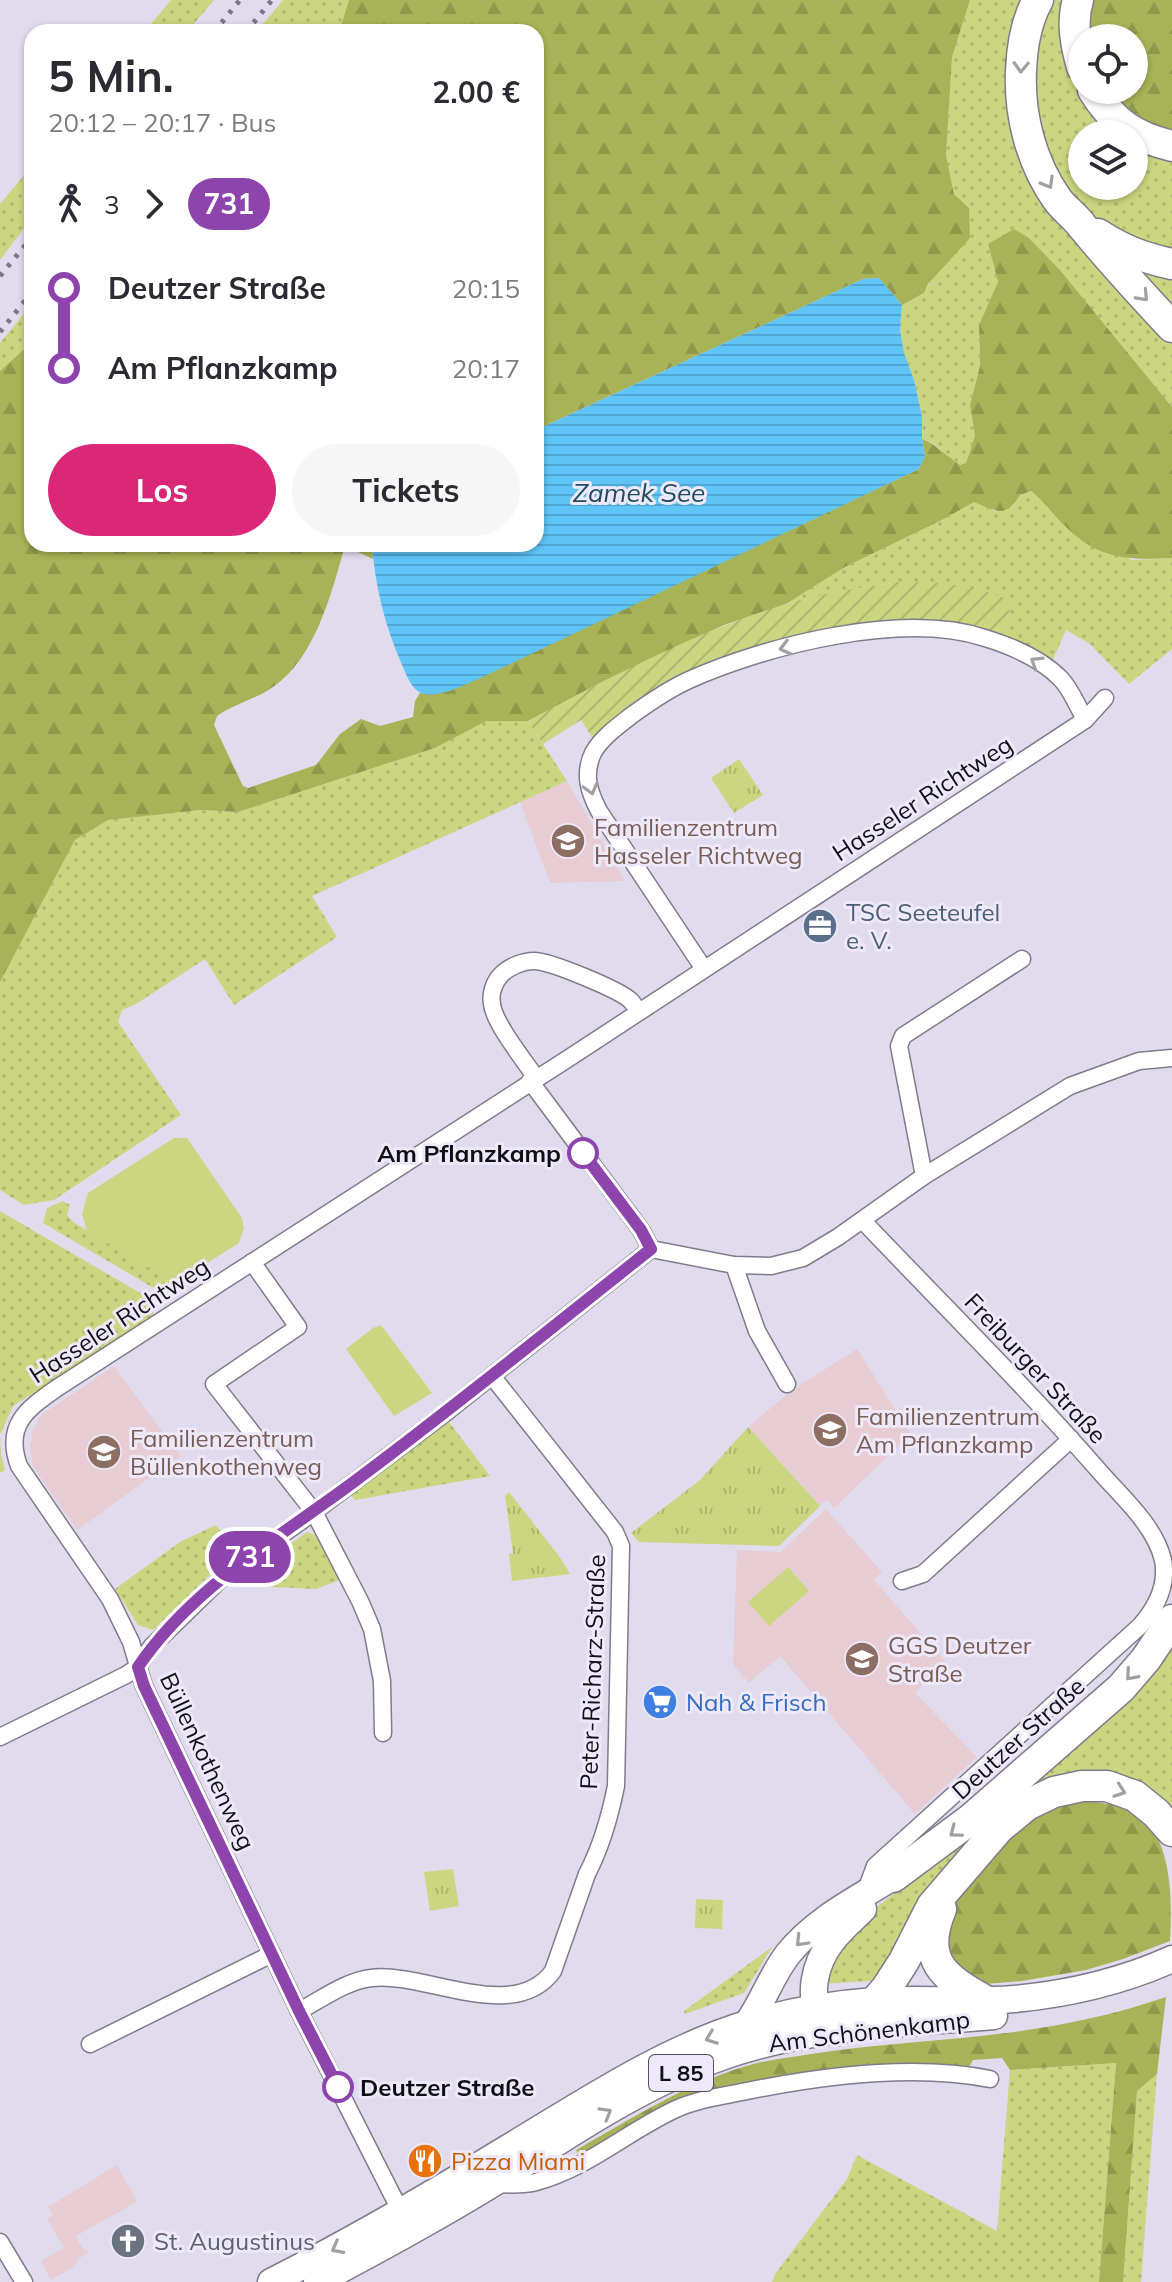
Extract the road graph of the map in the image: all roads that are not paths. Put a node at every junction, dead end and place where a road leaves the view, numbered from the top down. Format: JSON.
{"nodes":[{"id":1,"x":1038,"y":0,"type":"edge"},
{"id":2,"x":1078,"y":0,"type":"edge"},
{"id":3,"x":1075,"y":24,"type":"edge"},
{"id":4,"x":1101,"y":104,"type":"edge"},
{"id":5,"x":1172,"y":146,"type":"edge"},
{"id":6,"x":1080,"y":222,"type":"junction"},
{"id":7,"x":1172,"y":264,"type":"edge"},
{"id":8,"x":1172,"y":327,"type":"edge"},
{"id":9,"x":1105,"y":698,"type":"dead end"},
{"id":10,"x":1085,"y":720,"type":"junction"},
{"id":11,"x":1022,"y":959,"type":"dead end"},
{"id":12,"x":704,"y":969,"type":"junction"},
{"id":13,"x":638,"y":1011,"type":"junction"},
{"id":14,"x":1172,"y":1058,"type":"edge"},
{"id":15,"x":533,"y":1080,"type":"junction"},
{"id":16,"x":924,"y":1176,"type":"junction"},
{"id":17,"x":863,"y":1221,"type":"junction"},
{"id":18,"x":651,"y":1249,"type":"junction"},
{"id":19,"x":252,"y":1262,"type":"junction"},
{"id":20,"x":734,"y":1265,"type":"junction"},
{"id":21,"x":492,"y":1376,"type":"junction"},
{"id":22,"x":787,"y":1384,"type":"dead end"},
{"id":23,"x":18,"y":1424,"type":"joint"},
{"id":24,"x":1071,"y":1439,"type":"junction"},
{"id":25,"x":314,"y":1512,"type":"junction"},
{"id":26,"x":1162,"y":1558,"type":"joint"},
{"id":27,"x":902,"y":1581,"type":"dead end"},
{"id":28,"x":1172,"y":1620,"type":"edge"},
{"id":29,"x":138,"y":1667,"type":"junction"},
{"id":30,"x":383,"y":1733,"type":"dead end"},
{"id":31,"x":0,"y":1737,"type":"edge"},
{"id":32,"x":1172,"y":1831,"type":"edge"},
{"id":33,"x":884,"y":1872,"type":"junction"},
{"id":34,"x":955,"y":1879,"type":"junction"},
{"id":35,"x":862,"y":1904,"type":"junction"},
{"id":36,"x":272,"y":1954,"type":"junction"},
{"id":37,"x":1164,"y":1970,"type":"edge"},
{"id":38,"x":984,"y":2000,"type":"junction"},
{"id":39,"x":876,"y":2001,"type":"junction"},
{"id":40,"x":816,"y":2008,"type":"junction"},
{"id":41,"x":299,"y":2011,"type":"junction"},
{"id":42,"x":747,"y":2024,"type":"junction"},
{"id":43,"x":838,"y":2030,"type":"junction"},
{"id":44,"x":90,"y":2044,"type":"dead end"},
{"id":45,"x":990,"y":2079,"type":"dead end"},
{"id":46,"x":539,"y":2155,"type":"junction"},
{"id":47,"x":406,"y":2222,"type":"junction"},
{"id":48,"x":0,"y":2242,"type":"edge"},
{"id":49,"x":24,"y":2282,"type":"edge"},
{"id":50,"x":271,"y":2282,"type":"edge"},
{"id":51,"x":317,"y":2282,"type":"edge"}],
"edges":[{"from":1,"to":6,"type":"highway","one_way":true},
{"from":2,"to":3,"type":"highway"},
{"from":4,"to":5,"type":"highway"},
{"from":6,"to":7,"type":"highway"},
{"from":6,"to":8,"type":"highway","one_way":true},
{"from":9,"to":10,"type":"street","name":"Hasseler Richtweg"},
{"from":10,"to":12,"type":"street","name":"Hasseler Richtweg"},
{"from":10,"to":12,"type":"street","one_way":true},
{"from":11,"to":16,"type":"street"},
{"from":12,"to":13,"type":"street","name":"Hasseler Richtweg"},
{"from":13,"to":15,"type":"street","name":"Hasseler Richtweg"},
{"from":13,"to":15,"type":"street"},
{"from":14,"to":16,"type":"street"},
{"from":15,"to":18,"type":"street"},
{"from":15,"to":19,"type":"street","name":"Hasseler Richtweg"},
{"from":16,"to":17,"type":"street"},
{"from":17,"to":20,"type":"street"},
{"from":17,"to":24,"type":"street","name":"Freiburger Straße"},
{"from":18,"to":20,"type":"street"},
{"from":18,"to":21,"type":"street"},
{"from":19,"to":23,"type":"street","name":"Hasseler Richtweg"},
{"from":19,"to":25,"type":"street"},
{"from":20,"to":22,"type":"street"},
{"from":21,"to":25,"type":"street"},
{"from":21,"to":41,"type":"street","name":"Peter-Richarz-Straße"},
{"from":23,"to":29,"type":"street","name":"Büllenkothenweg"},
{"from":24,"to":26,"type":"street","name":"Freiburger Straße"},
{"from":24,"to":27,"type":"street"},
{"from":25,"to":29,"type":"street"},
{"from":25,"to":30,"type":"street"},
{"from":26,"to":33,"type":"street","name":"Deutzer Straße"},
{"from":28,"to":33,"type":"highway","one_way":true},
{"from":29,"to":31,"type":"street"},
{"from":29,"to":36,"type":"street","name":"Büllenkothenweg"},
{"from":34,"to":32,"type":"highway","one_way":true},
{"from":33,"to":35,"type":"main road"},
{"from":34,"to":38,"type":"highway"},
{"from":34,"to":39,"type":"highway"},
{"from":35,"to":40,"type":"main road"},
{"from":35,"to":42,"type":"main road","one_way":true},
{"from":36,"to":41,"type":"street","name":"Büllenkothenweg"},
{"from":36,"to":44,"type":"street"},
{"from":37,"to":38,"type":"main road","name":"Am Schönenkamp","number":"L 85"},
{"from":37,"to":43,"type":"main road","name":"Am Schönenkamp","number":"L 85"},
{"from":38,"to":39,"type":"main road","name":"Am Schönenkamp","number":"L 85"},
{"from":39,"to":40,"type":"main road","name":"Am Schönenkamp","number":"L 85"},
{"from":39,"to":43,"type":"highway"},
{"from":40,"to":42,"type":"main road","name":"Am Schönenkamp","number":"L 85"},
{"from":40,"to":43,"type":"main road"},
{"from":41,"to":47,"type":"street","name":"Büllenkothenweg"},
{"from":42,"to":46,"type":"main road","number":"L 85","one_way":true},
{"from":46,"to":43,"type":"main road","name":"Am Schönenkamp","number":"L 85","one_way":true},
{"from":45,"to":46,"type":"street"},
{"from":46,"to":47,"type":"main road","number":"L 85"},
{"from":46,"to":47,"type":"main road","number":"L 85"},
{"from":47,"to":50,"type":"main road","number":"L 85","one_way":true},
{"from":47,"to":51,"type":"main road","number":"L 85"},
{"from":48,"to":49,"type":"street"}]}
